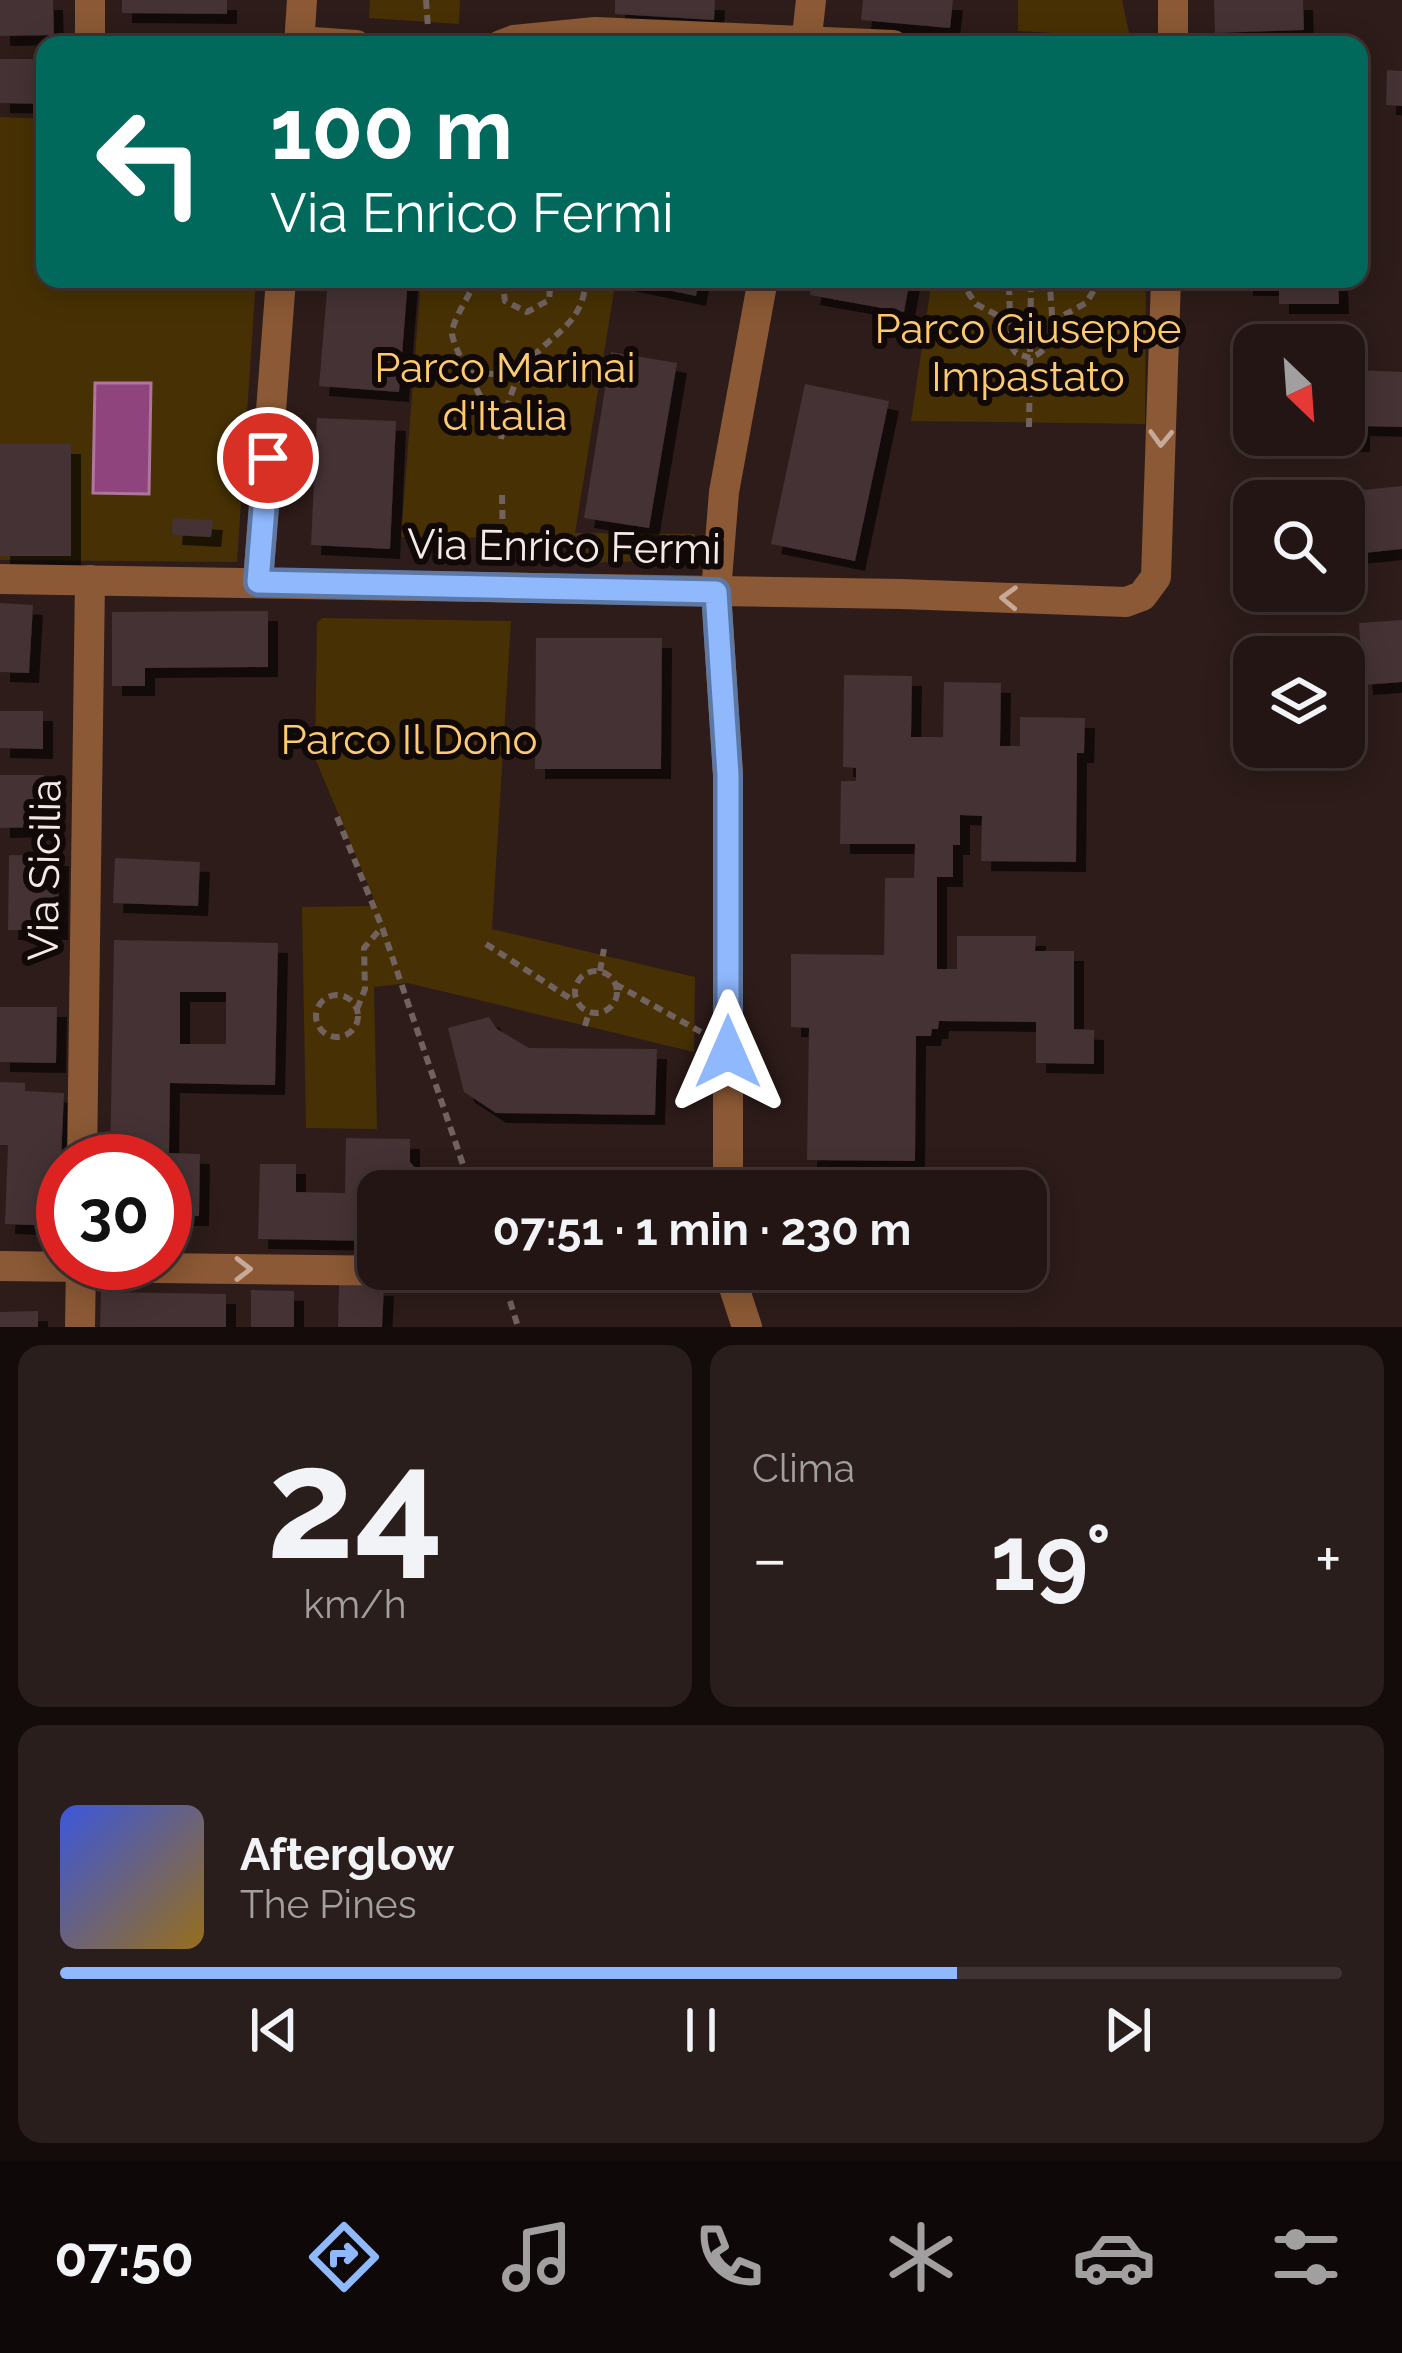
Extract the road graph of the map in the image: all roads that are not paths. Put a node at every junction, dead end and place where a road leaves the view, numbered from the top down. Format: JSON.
{"nodes":[{"id":1,"x":90,"y":0,"type":"edge"},
{"id":2,"x":302,"y":0,"type":"edge"},
{"id":3,"x":811,"y":0,"type":"edge"},
{"id":4,"x":1172,"y":0,"type":"edge"},
{"id":5,"x":90,"y":36,"type":"edge"},
{"id":6,"x":299,"y":36,"type":"edge"},
{"id":7,"x":554,"y":36,"type":"edge"},
{"id":8,"x":672,"y":36,"type":"edge"},
{"id":9,"x":807,"y":36,"type":"edge"},
{"id":10,"x":1173,"y":36,"type":"edge"},
{"id":11,"x":280,"y":288,"type":"edge"},
{"id":12,"x":761,"y":288,"type":"edge"},
{"id":13,"x":1166,"y":288,"type":"edge"},
{"id":14,"x":0,"y":579,"type":"edge"},
{"id":15,"x":90,"y":580,"type":"junction"},
{"id":16,"x":258,"y":582,"type":"junction"},
{"id":17,"x":716,"y":592,"type":"junction"},
{"id":18,"x":82,"y":1134,"type":"edge"},
{"id":19,"x":728,"y":1170,"type":"edge"},
{"id":20,"x":0,"y":1266,"type":"edge"},
{"id":21,"x":36,"y":1266,"type":"edge"},
{"id":22,"x":192,"y":1266,"type":"edge"},
{"id":23,"x":357,"y":1268,"type":"edge"},
{"id":24,"x":81,"y":1290,"type":"edge"},
{"id":25,"x":734,"y":1290,"type":"edge"},
{"id":26,"x":80,"y":1327,"type":"edge"},
{"id":27,"x":747,"y":1327,"type":"edge"}],
"edges":[{"from":1,"to":5,"type":"street"},
{"from":2,"to":6,"type":"street"},
{"from":3,"to":9,"type":"street"},
{"from":4,"to":10,"type":"street"},
{"from":7,"to":8,"type":"street"},
{"from":11,"to":16,"type":"street"},
{"from":12,"to":17,"type":"street"},
{"from":13,"to":17,"type":"street","name":"Via Enrico Fermi","one_way":true},
{"from":14,"to":15,"type":"street","name":"Via Enrico Fermi"},
{"from":15,"to":16,"type":"street","name":"Via Enrico Fermi"},
{"from":15,"to":18,"type":"street","name":"Via Sicilia"},
{"from":16,"to":17,"type":"street","name":"Via Enrico Fermi"},
{"from":17,"to":19,"type":"street"},
{"from":20,"to":21,"type":"street"},
{"from":22,"to":23,"type":"street","one_way":true},
{"from":24,"to":26,"type":"street"},
{"from":25,"to":27,"type":"street"}]}
